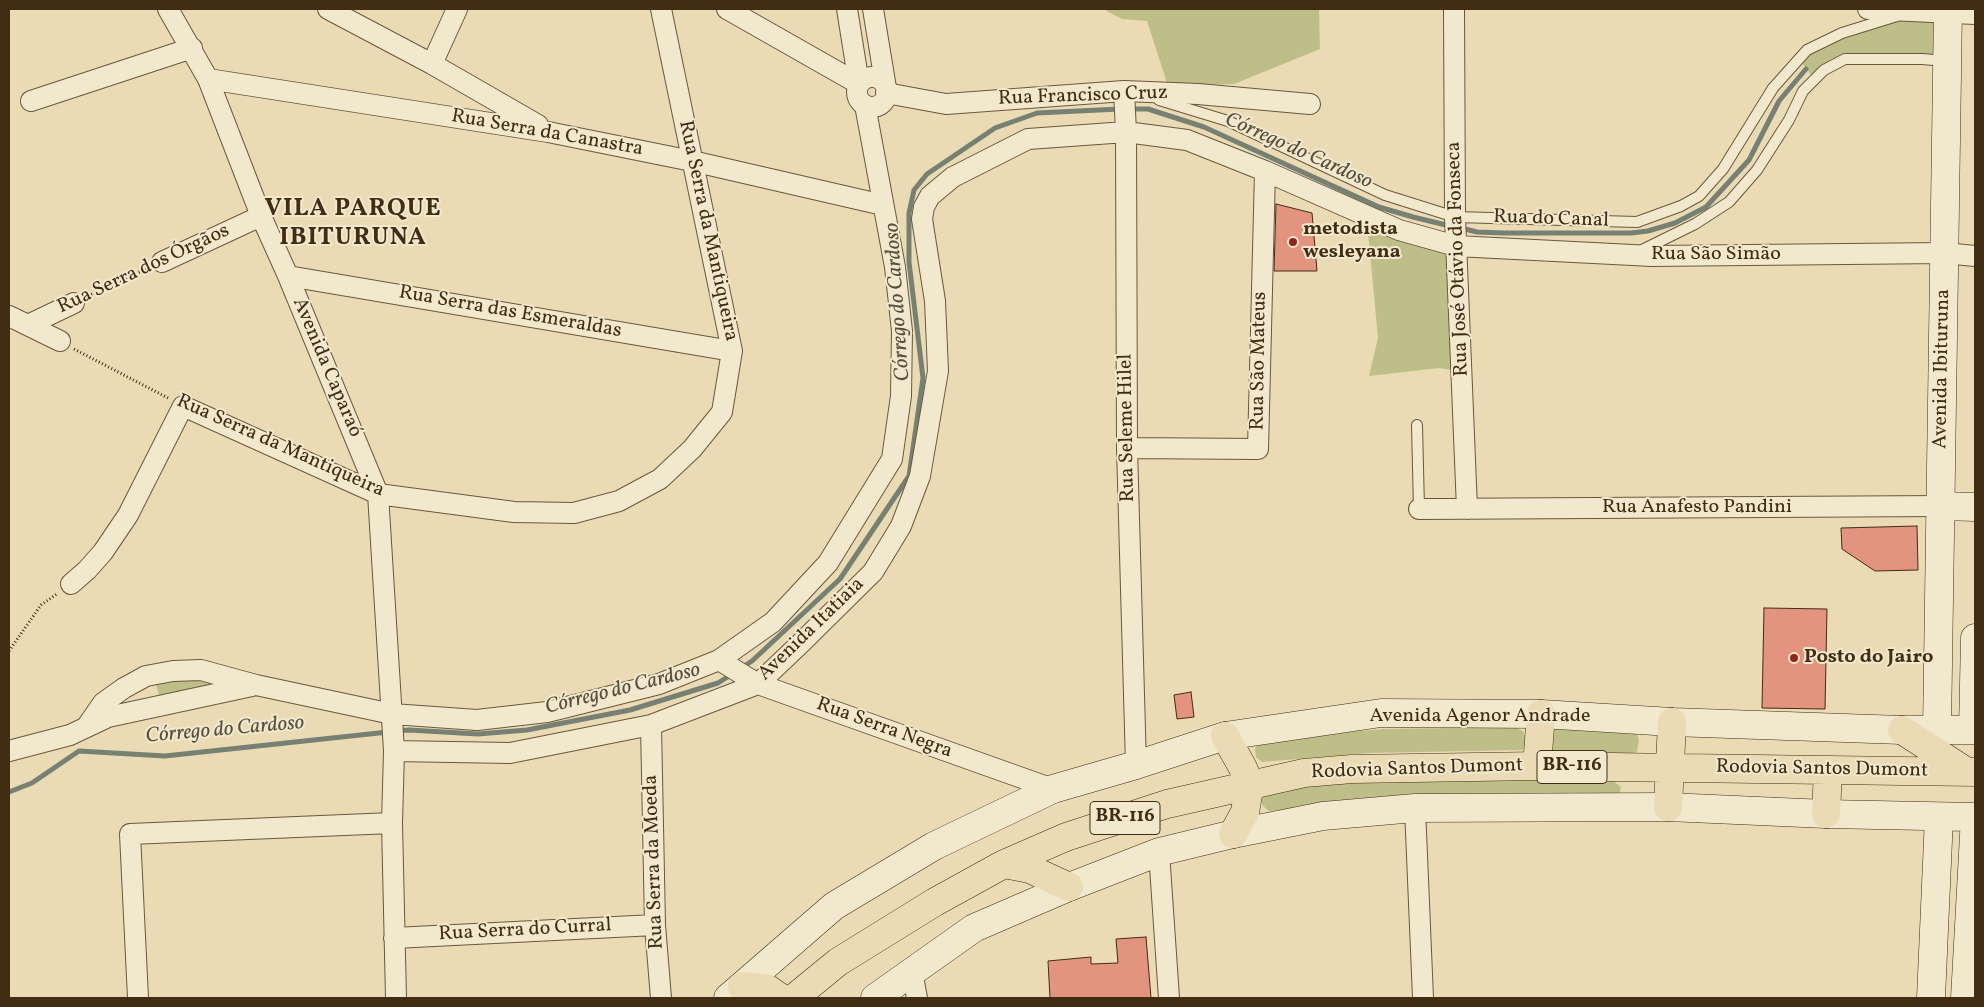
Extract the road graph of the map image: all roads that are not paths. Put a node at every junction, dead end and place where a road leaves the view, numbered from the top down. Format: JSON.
{"nodes":[{"id":1,"x":168,"y":9,"type":"edge"},
{"id":2,"x":328,"y":9,"type":"edge"},
{"id":3,"x":457,"y":9,"type":"edge"},
{"id":4,"x":661,"y":9,"type":"edge"},
{"id":5,"x":727,"y":9,"type":"edge"},
{"id":6,"x":847,"y":9,"type":"edge"},
{"id":7,"x":873,"y":9,"type":"edge"},
{"id":8,"x":1454,"y":9,"type":"edge"},
{"id":9,"x":1868,"y":9,"type":"edge"},
{"id":10,"x":1915,"y":10,"type":"junction"},
{"id":11,"x":1948,"y":10,"type":"edge"},
{"id":12,"x":1975,"y":14,"type":"edge"},
{"id":13,"x":192,"y":48,"type":"junction"},
{"id":14,"x":1947,"y":62,"type":"junction"},
{"id":15,"x":432,"y":64,"type":"junction"},
{"id":16,"x":208,"y":79,"type":"junction"},
{"id":17,"x":859,"y":84,"type":"junction"},
{"id":18,"x":886,"y":90,"type":"junction"},
{"id":19,"x":1124,"y":91,"type":"junction"},
{"id":20,"x":31,"y":101,"type":"dead end"},
{"id":21,"x":1310,"y":104,"type":"dead end"},
{"id":22,"x":865,"y":105,"type":"junction"},
{"id":23,"x":548,"y":132,"type":"junction"},
{"id":24,"x":1126,"y":132,"type":"junction"},
{"id":25,"x":692,"y":162,"type":"junction"},
{"id":26,"x":1265,"y":171,"type":"junction"},
{"id":27,"x":883,"y":205,"type":"junction"},
{"id":28,"x":261,"y":216,"type":"junction"},
{"id":29,"x":1455,"y":217,"type":"junction"},
{"id":30,"x":1456,"y":246,"type":"junction"},
{"id":31,"x":1944,"y":254,"type":"junction"},
{"id":32,"x":1632,"y":255,"type":"junction"},
{"id":33,"x":1975,"y":256,"type":"edge"},
{"id":34,"x":162,"y":262,"type":"road end"},
{"id":35,"x":288,"y":276,"type":"junction"},
{"id":36,"x":74,"y":303,"type":"road end"},
{"id":37,"x":9,"y":316,"type":"edge"},
{"id":38,"x":28,"y":324,"type":"junction"},
{"id":39,"x":60,"y":341,"type":"road end"},
{"id":40,"x":732,"y":351,"type":"junction"},
{"id":41,"x":1417,"y":425,"type":"dead end"},
{"id":42,"x":1127,"y":448,"type":"junction"},
{"id":43,"x":378,"y":494,"type":"junction"},
{"id":44,"x":1942,"y":506,"type":"junction"},
{"id":45,"x":1975,"y":507,"type":"edge"},
{"id":46,"x":1419,"y":509,"type":"joint"},
{"id":47,"x":1467,"y":509,"type":"junction"},
{"id":48,"x":70,"y":584,"type":"road end"},
{"id":49,"x":1975,"y":638,"type":"edge"},
{"id":50,"x":719,"y":660,"type":"junction"},
{"id":51,"x":758,"y":684,"type":"junction"},
{"id":52,"x":256,"y":685,"type":"junction"},
{"id":53,"x":392,"y":714,"type":"junction"},
{"id":54,"x":1541,"y":714,"type":"junction"},
{"id":55,"x":1672,"y":722,"type":"junction"},
{"id":56,"x":651,"y":725,"type":"junction"},
{"id":57,"x":87,"y":726,"type":"junction"},
{"id":58,"x":1902,"y":730,"type":"junction"},
{"id":59,"x":1937,"y":730,"type":"junction"},
{"id":60,"x":1974,"y":730,"type":"edge"},
{"id":61,"x":1225,"y":736,"type":"junction"},
{"id":62,"x":9,"y":751,"type":"edge"},
{"id":63,"x":394,"y":751,"type":"junction"},
{"id":64,"x":1136,"y":765,"type":"junction"},
{"id":65,"x":1537,"y":766,"type":"junction"},
{"id":66,"x":1671,"y":769,"type":"junction"},
{"id":67,"x":1828,"y":770,"type":"junction"},
{"id":68,"x":1971,"y":772,"type":"edge"},
{"id":69,"x":1250,"y":784,"type":"junction"},
{"id":70,"x":1053,"y":789,"type":"junction"},
{"id":71,"x":1668,"y":807,"type":"junction"},
{"id":72,"x":1415,"y":808,"type":"junction"},
{"id":73,"x":1826,"y":814,"type":"junction"},
{"id":74,"x":1939,"y":816,"type":"junction"},
{"id":75,"x":1975,"y":817,"type":"edge"},
{"id":76,"x":392,"y":823,"type":"junction"},
{"id":77,"x":1234,"y":834,"type":"junction"},
{"id":78,"x":1160,"y":852,"type":"junction"},
{"id":79,"x":1004,"y":864,"type":"junction"},
{"id":80,"x":1069,"y":887,"type":"junction"},
{"id":81,"x":655,"y":925,"type":"junction"},
{"id":82,"x":394,"y":938,"type":"junction"},
{"id":83,"x":912,"y":970,"type":"junction"},
{"id":84,"x":735,"y":992,"type":"edge"},
{"id":85,"x":138,"y":998,"type":"edge"},
{"id":86,"x":396,"y":998,"type":"edge"},
{"id":87,"x":661,"y":998,"type":"edge"},
{"id":88,"x":781,"y":998,"type":"edge"},
{"id":89,"x":794,"y":998,"type":"edge"},
{"id":90,"x":874,"y":998,"type":"edge"},
{"id":91,"x":917,"y":998,"type":"edge"},
{"id":92,"x":1169,"y":998,"type":"edge"},
{"id":93,"x":1423,"y":998,"type":"edge"},
{"id":94,"x":1930,"y":998,"type":"edge"},
{"id":95,"x":1965,"y":998,"type":"edge"}],
"edges":[{"from":1,"to":13,"type":"street","name":"Avenida Caparaó"},
{"from":2,"to":15,"type":"street"},
{"from":3,"to":15,"type":"street"},
{"from":4,"to":25,"type":"street","name":"Rua Serra da Mantiqueira"},
{"from":5,"to":17,"type":"street"},
{"from":6,"to":17,"type":"street","name":"Avenida Itatiaia"},
{"from":7,"to":18,"type":"street"},
{"from":8,"to":29,"type":"street","name":"Rua José Otávio da Fonseca"},
{"from":9,"to":10,"type":"street"},
{"from":10,"to":11,"type":"street"},
{"from":10,"to":29,"type":"lane","name":"Rua do Canal"},
{"from":11,"to":12,"type":"street"},
{"from":11,"to":14,"type":"main road","name":"Avenida Ibituruna"},
{"from":13,"to":16,"type":"street","name":"Avenida Caparaó"},
{"from":13,"to":20,"type":"street"},
{"from":14,"to":31,"type":"main road","name":"Avenida Ibituruna"},
{"from":14,"to":32,"type":"lane"},
{"from":15,"to":23,"type":"street"},
{"from":16,"to":23,"type":"street","name":"Rua Serra da Canastra"},
{"from":16,"to":28,"type":"street","name":"Avenida Caparaó"},
{"from":17,"to":18,"type":"street"},
{"from":17,"to":22,"type":"street","name":"Avenida Itatiaia"},
{"from":18,"to":19,"type":"street","name":"Rua Francisco Cruz"},
{"from":18,"to":22,"type":"street"},
{"from":19,"to":21,"type":"street","name":"Rua Francisco Cruz"},
{"from":19,"to":24,"type":"street","name":"Rua Seleme Hilel"},
{"from":19,"to":29,"type":"lane","name":"Rua do Canal"},
{"from":22,"to":27,"type":"street","name":"Avenida Itatiaia"},
{"from":23,"to":25,"type":"street","name":"Rua Serra da Canastra"},
{"from":24,"to":26,"type":"street"},
{"from":24,"to":42,"type":"street","name":"Rua Seleme Hilel"},
{"from":24,"to":51,"type":"street","name":"Avenida Itatiaia"},
{"from":25,"to":27,"type":"street","name":"Rua Serra da Canastra"},
{"from":25,"to":40,"type":"street","name":"Rua Serra da Mantiqueira"},
{"from":26,"to":30,"type":"street"},
{"from":26,"to":42,"type":"street","name":"Rua São Mateus"},
{"from":27,"to":50,"type":"street","name":"Avenida Itatiaia"},
{"from":28,"to":34,"type":"street","name":"Rua Serra dos Órgãos"},
{"from":28,"to":35,"type":"street","name":"Avenida Caparaó"},
{"from":29,"to":30,"type":"street","name":"Rua José Otávio da Fonseca"},
{"from":30,"to":32,"type":"street","name":"Rua São Simão"},
{"from":30,"to":47,"type":"street","name":"Rua José Otávio da Fonseca"},
{"from":31,"to":32,"type":"street","name":"Rua São Simão"},
{"from":31,"to":33,"type":"street","name":"Rua São Simão"},
{"from":31,"to":44,"type":"main road","name":"Avenida Ibituruna"},
{"from":35,"to":40,"type":"street","name":"Rua Serra das Esmeraldas"},
{"from":35,"to":43,"type":"street","name":"Avenida Caparaó"},
{"from":36,"to":38,"type":"street","name":"Rua Serra dos Órgãos"},
{"from":37,"to":38,"type":"street"},
{"from":38,"to":39,"type":"street"},
{"from":40,"to":43,"type":"street","name":"Rua Serra da Mantiqueira"},
{"from":41,"to":46,"type":"lane"},
{"from":42,"to":64,"type":"street","name":"Rua Seleme Hilel"},
{"from":43,"to":48,"type":"street","name":"Rua Serra da Mantiqueira"},
{"from":43,"to":53,"type":"street","name":"Avenida Caparaó"},
{"from":44,"to":45,"type":"main road","name":"Rua Anafesto Pandini"},
{"from":44,"to":47,"type":"street","name":"Rua Anafesto Pandini"},
{"from":44,"to":59,"type":"main road","name":"Avenida Ibituruna"},
{"from":46,"to":47,"type":"street","name":"Rua Anafesto Pandini"},
{"from":49,"to":60,"type":"main road"},
{"from":50,"to":51,"type":"street","name":"Rua Serra Negra"},
{"from":50,"to":53,"type":"street","name":"Avenida Itatiaia"},
{"from":51,"to":56,"type":"street","name":"Avenida Itatiaia"},
{"from":51,"to":70,"type":"street","name":"Rua Serra Negra"},
{"from":52,"to":53,"type":"street","name":"Avenida Itatiaia"},
{"from":52,"to":57,"type":"street"},
{"from":52,"to":57,"type":"street","name":"Avenida Itatiaia"},
{"from":53,"to":63,"type":"street","name":"Avenida Caparaó"},
{"from":54,"to":55,"type":"main road","name":"Avenida Agenor Andrade"},
{"from":54,"to":61,"type":"main road","name":"Avenida Agenor Andrade"},
{"from":54,"to":65,"type":"highway"},
{"from":55,"to":58,"type":"main road","name":"Avenida Agenor Andrade"},
{"from":55,"to":66,"type":"highway"},
{"from":56,"to":63,"type":"street","name":"Avenida Itatiaia"},
{"from":56,"to":81,"type":"street","name":"Rua Serra da Moeda"},
{"from":57,"to":62,"type":"street"},
{"from":58,"to":59,"type":"main road","name":"Avenida Agenor Andrade"},
{"from":58,"to":68,"type":"highway"},
{"from":59,"to":60,"type":"main road","name":"Avenida Agenor Andrade"},
{"from":61,"to":64,"type":"main road","name":"Avenida Agenor Andrade"},
{"from":61,"to":69,"type":"highway"},
{"from":63,"to":76,"type":"street","name":"Avenida Caparaó"},
{"from":64,"to":70,"type":"main road","name":"Avenida Agenor Andrade"},
{"from":65,"to":66,"type":"highway","name":"Rodovia Santos Dumont","number":"BR-116"},
{"from":65,"to":69,"type":"highway","name":"Rodovia Santos Dumont","number":"BR-116"},
{"from":66,"to":67,"type":"highway","name":"Rodovia Santos Dumont","number":"BR-116"},
{"from":66,"to":71,"type":"highway"},
{"from":67,"to":68,"type":"highway","name":"Rodovia Santos Dumont","number":"BR-116"},
{"from":67,"to":73,"type":"highway"},
{"from":69,"to":77,"type":"highway"},
{"from":69,"to":79,"type":"highway","name":"Rodovia Santos Dumont","number":"BR-116"},
{"from":70,"to":84,"type":"main road","name":"Avenida Agenor Andrade"},
{"from":71,"to":72,"type":"main road"},
{"from":71,"to":73,"type":"main road"},
{"from":72,"to":77,"type":"main road"},
{"from":72,"to":93,"type":"street"},
{"from":73,"to":74,"type":"main road"},
{"from":74,"to":75,"type":"main road"},
{"from":74,"to":94,"type":"main road"},
{"from":75,"to":95,"type":"main road"},
{"from":76,"to":82,"type":"street","name":"Avenida Caparaó"},
{"from":76,"to":85,"type":"street"},
{"from":77,"to":78,"type":"main road"},
{"from":78,"to":80,"type":"main road"},
{"from":78,"to":92,"type":"street"},
{"from":79,"to":80,"type":"highway"},
{"from":79,"to":89,"type":"highway","name":"Rodovia Santos Dumont","number":"BR-116"},
{"from":80,"to":83,"type":"main road"},
{"from":81,"to":82,"type":"street","name":"Rua Serra do Curral"},
{"from":81,"to":87,"type":"street","name":"Rua Serra da Moeda"},
{"from":82,"to":86,"type":"street","name":"Avenida Caparaó"},
{"from":83,"to":90,"type":"main road"},
{"from":83,"to":91,"type":"street"},
{"from":84,"to":88,"type":"highway"}]}
